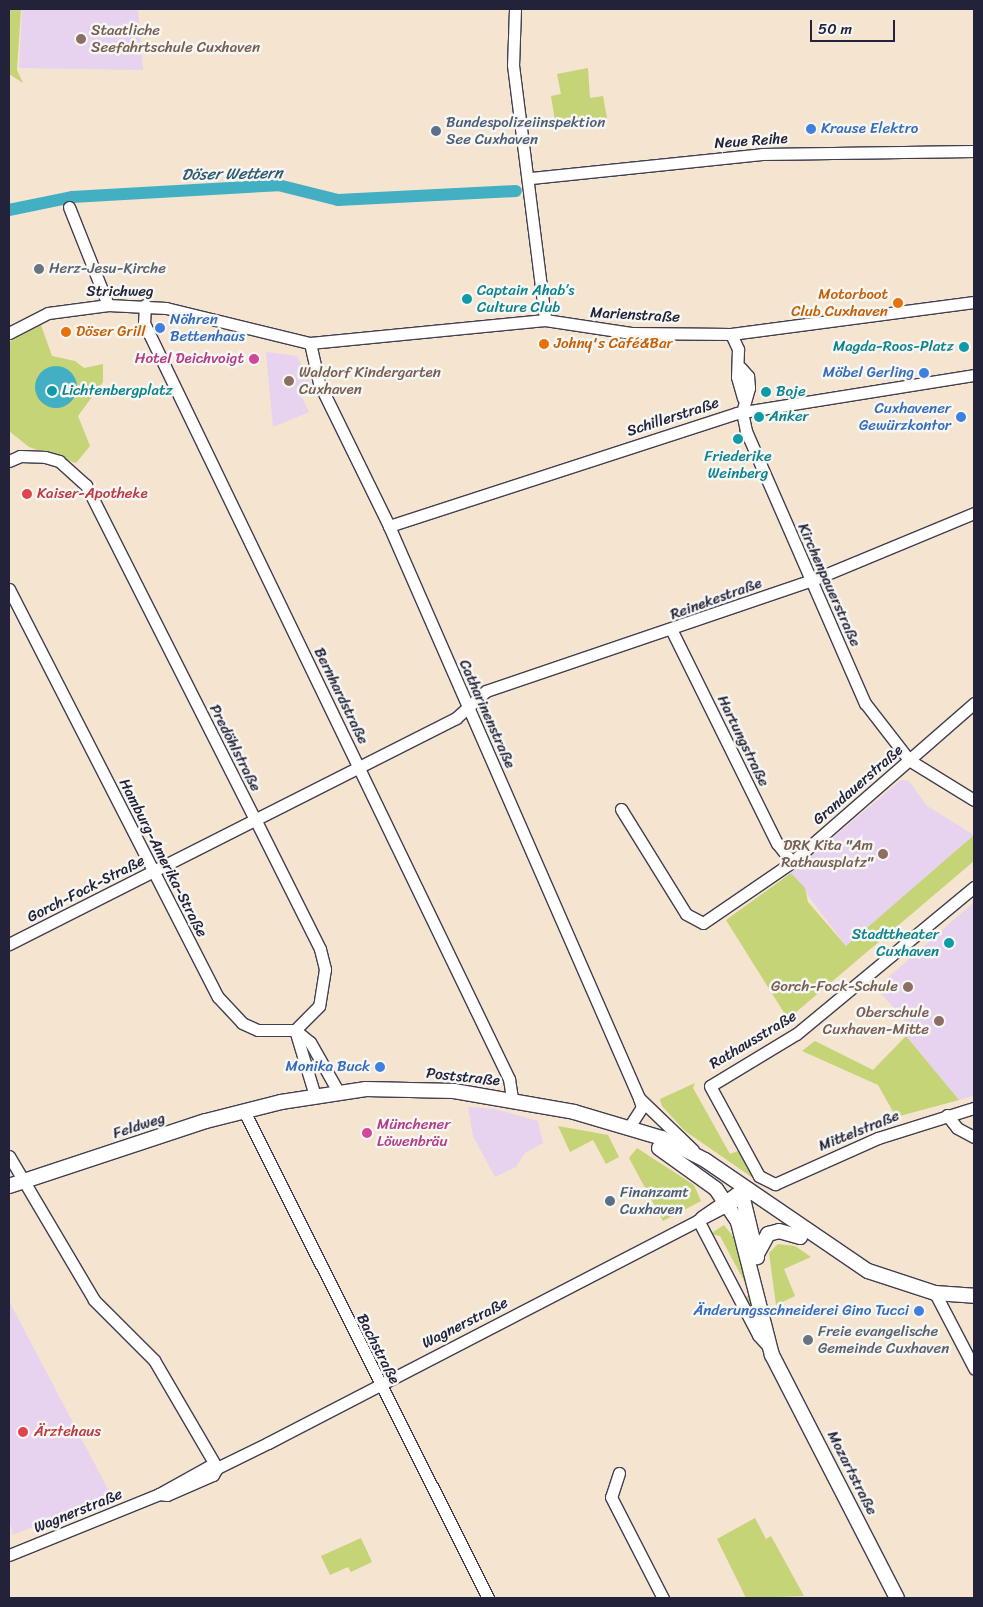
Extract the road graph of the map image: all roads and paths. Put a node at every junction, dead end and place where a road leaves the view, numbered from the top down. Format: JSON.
{"nodes":[{"id":1,"x":515,"y":9,"type":"edge"},
{"id":2,"x":974,"y":151,"type":"edge"},
{"id":3,"x":531,"y":178,"type":"junction"},
{"id":4,"x":69,"y":207,"type":"dead end"},
{"id":5,"x":974,"y":302,"type":"edge"},
{"id":6,"x":108,"y":305,"type":"junction"},
{"id":7,"x":145,"y":305,"type":"junction"},
{"id":8,"x":545,"y":320,"type":"junction"},
{"id":9,"x":9,"y":333,"type":"edge"},
{"id":10,"x":264,"y":333,"type":"joint"},
{"id":11,"x":731,"y":334,"type":"junction"},
{"id":12,"x":310,"y":343,"type":"junction"},
{"id":13,"x":974,"y":376,"type":"edge"},
{"id":14,"x":742,"y":412,"type":"junction"},
{"id":15,"x":9,"y":460,"type":"edge"},
{"id":16,"x":974,"y":513,"type":"edge"},
{"id":17,"x":389,"y":526,"type":"junction"},
{"id":18,"x":810,"y":581,"type":"junction"},
{"id":19,"x":9,"y":589,"type":"edge"},
{"id":20,"x":672,"y":631,"type":"junction"},
{"id":21,"x":974,"y":703,"type":"edge"},
{"id":22,"x":467,"y":706,"type":"junction"},
{"id":23,"x":909,"y":760,"type":"junction"},
{"id":24,"x":359,"y":768,"type":"junction"},
{"id":25,"x":974,"y":800,"type":"edge"},
{"id":26,"x":621,"y":809,"type":"dead end"},
{"id":27,"x":256,"y":821,"type":"junction"},
{"id":28,"x":792,"y":862,"type":"junction"},
{"id":29,"x":153,"y":872,"type":"junction"},
{"id":30,"x":974,"y":886,"type":"edge"},
{"id":31,"x":9,"y":944,"type":"edge"},
{"id":32,"x":294,"y":1030,"type":"junction"},
{"id":33,"x":339,"y":1093,"type":"junction"},
{"id":34,"x":316,"y":1096,"type":"junction"},
{"id":35,"x":640,"y":1098,"type":"junction"},
{"id":36,"x":512,"y":1099,"type":"junction"},
{"id":37,"x":281,"y":1102,"type":"joint"},
{"id":38,"x":974,"y":1108,"type":"edge"},
{"id":39,"x":244,"y":1112,"type":"junction"},
{"id":40,"x":947,"y":1115,"type":"junction"},
{"id":41,"x":634,"y":1128,"type":"junction"},
{"id":42,"x":974,"y":1136,"type":"edge"},
{"id":43,"x":659,"y":1148,"type":"junction"},
{"id":44,"x":9,"y":1156,"type":"edge"},
{"id":45,"x":705,"y":1160,"type":"junction"},
{"id":46,"x":759,"y":1176,"type":"joint"},
{"id":47,"x":15,"y":1183,"type":"edge"},
{"id":48,"x":743,"y":1195,"type":"junction"},
{"id":49,"x":726,"y":1205,"type":"junction"},
{"id":50,"x":698,"y":1220,"type":"junction"},
{"id":51,"x":800,"y":1237,"type":"junction"},
{"id":52,"x":831,"y":1249,"type":"junction"},
{"id":53,"x":757,"y":1255,"type":"junction"},
{"id":54,"x":935,"y":1293,"type":"junction"},
{"id":55,"x":974,"y":1296,"type":"edge"},
{"id":56,"x":767,"y":1344,"type":"junction"},
{"id":57,"x":778,"y":1364,"type":"junction"},
{"id":58,"x":974,"y":1368,"type":"edge"},
{"id":59,"x":380,"y":1384,"type":"junction"},
{"id":60,"x":216,"y":1468,"type":"junction"},
{"id":61,"x":619,"y":1473,"type":"dead end"},
{"id":62,"x":9,"y":1555,"type":"edge"},
{"id":63,"x":488,"y":1598,"type":"edge"},
{"id":64,"x":662,"y":1598,"type":"edge"},
{"id":65,"x":897,"y":1598,"type":"edge"}],
"edges":[{"from":1,"to":3,"type":"street"},
{"from":2,"to":3,"type":"street","name":"Neue Reihe"},
{"from":3,"to":8,"type":"street"},
{"from":4,"to":6,"type":"street"},
{"from":5,"to":11,"type":"street","name":"Marienstraße"},
{"from":6,"to":7,"type":"street","name":"Strichweg"},
{"from":6,"to":9,"type":"street","name":"Strichweg"},
{"from":7,"to":10,"type":"street","name":"Strichweg"},
{"from":7,"to":24,"type":"street","name":"Bernhardstraße"},
{"from":8,"to":11,"type":"street","name":"Marienstraße"},
{"from":8,"to":12,"type":"street","name":"Marienstraße"},
{"from":10,"to":12,"type":"street","name":"Marienstraße"},
{"from":11,"to":14,"type":"street","name":"Kirchenpauerstraße"},
{"from":12,"to":17,"type":"street","name":"Catharinenstraße"},
{"from":13,"to":14,"type":"street","name":"Schillerstraße"},
{"from":14,"to":17,"type":"street","name":"Schillerstraße"},
{"from":14,"to":18,"type":"street","name":"Kirchenpauerstraße"},
{"from":15,"to":27,"type":"street","name":"Predöhlstraße"},
{"from":16,"to":18,"type":"street","name":"Reinekestraße"},
{"from":17,"to":22,"type":"street","name":"Catharinenstraße"},
{"from":18,"to":20,"type":"street","name":"Reinekestraße"},
{"from":18,"to":23,"type":"street","name":"Kirchenpauerstraße"},
{"from":19,"to":29,"type":"street","name":"Hamburg-Amerika-Straße"},
{"from":20,"to":22,"type":"street","name":"Reinekestraße"},
{"from":20,"to":28,"type":"street","name":"Hartungstraße"},
{"from":21,"to":23,"type":"street","name":"Grandauerstraße"},
{"from":22,"to":24,"type":"street","name":"Gorch-Fock-Straße"},
{"from":22,"to":35,"type":"street","name":"Catharinenstraße"},
{"from":23,"to":25,"type":"street","name":"Kirchenpauerstraße"},
{"from":23,"to":28,"type":"street","name":"Grandauerstraße"},
{"from":24,"to":27,"type":"street","name":"Gorch-Fock-Straße"},
{"from":24,"to":36,"type":"street","name":"Bernhardstraße"},
{"from":26,"to":28,"type":"street","name":"Grandauerstraße"},
{"from":27,"to":29,"type":"street","name":"Gorch-Fock-Straße"},
{"from":27,"to":32,"type":"street","name":"Predöhlstraße"},
{"from":29,"to":31,"type":"street","name":"Gorch-Fock-Straße"},
{"from":29,"to":32,"type":"street","name":"Hamburg-Amerika-Straße"},
{"from":30,"to":46,"type":"street","name":"Rathausstraße"},
{"from":32,"to":33,"type":"street"},
{"from":32,"to":34,"type":"street"},
{"from":33,"to":34,"type":"street","name":"Poststraße"},
{"from":33,"to":36,"type":"street","name":"Poststraße"},
{"from":34,"to":37,"type":"street","name":"Poststraße"},
{"from":35,"to":41,"type":"street"},
{"from":35,"to":45,"type":"street","name":"Catharinenstraße"},
{"from":36,"to":41,"type":"street","name":"Poststraße"},
{"from":37,"to":39,"type":"street","name":"Feldweg"},
{"from":38,"to":40,"type":"street","name":"Mittelstraße"},
{"from":39,"to":47,"type":"street","name":"Feldweg"},
{"from":39,"to":59,"type":"street","name":"Bachstraße"},
{"from":40,"to":42,"type":"street"},
{"from":40,"to":46,"type":"street","name":"Mittelstraße"},
{"from":41,"to":43,"type":"street","name":"Poststraße"},
{"from":41,"to":45,"type":"street","name":"Poststraße"},
{"from":43,"to":48,"type":"street","name":"Poststraße"},
{"from":43,"to":49,"type":"street","name":"Mozartstraße"},
{"from":44,"to":47,"type":"street"},
{"from":45,"to":48,"type":"street","name":"Poststraße"},
{"from":47,"to":60,"type":"street"},
{"from":48,"to":49,"type":"street","name":"Wagnerstraße"},
{"from":48,"to":51,"type":"street","name":"Poststraße"},
{"from":48,"to":52,"type":"street","name":"Poststraße"},
{"from":48,"to":53,"type":"street","name":"Mozartstraße"},
{"from":49,"to":50,"type":"street","name":"Wagnerstraße"},
{"from":49,"to":56,"type":"street","name":"Mozartstraße"},
{"from":50,"to":56,"type":"street","name":"Mozartstraße"},
{"from":50,"to":59,"type":"street","name":"Wagnerstraße"},
{"from":51,"to":52,"type":"street","name":"Poststraße"},
{"from":51,"to":53,"type":"street"},
{"from":52,"to":54,"type":"street","name":"Poststraße"},
{"from":53,"to":57,"type":"street","name":"Mozartstraße"},
{"from":54,"to":55,"type":"street","name":"Poststraße"},
{"from":54,"to":58,"type":"street"},
{"from":56,"to":57,"type":"street","name":"Mozartstraße"},
{"from":57,"to":65,"type":"street","name":"Mozartstraße"},
{"from":59,"to":60,"type":"street","name":"Wagnerstraße"},
{"from":59,"to":63,"type":"street","name":"Bachstraße"},
{"from":60,"to":62,"type":"street","name":"Wagnerstraße"},
{"from":61,"to":64,"type":"street"}]}
